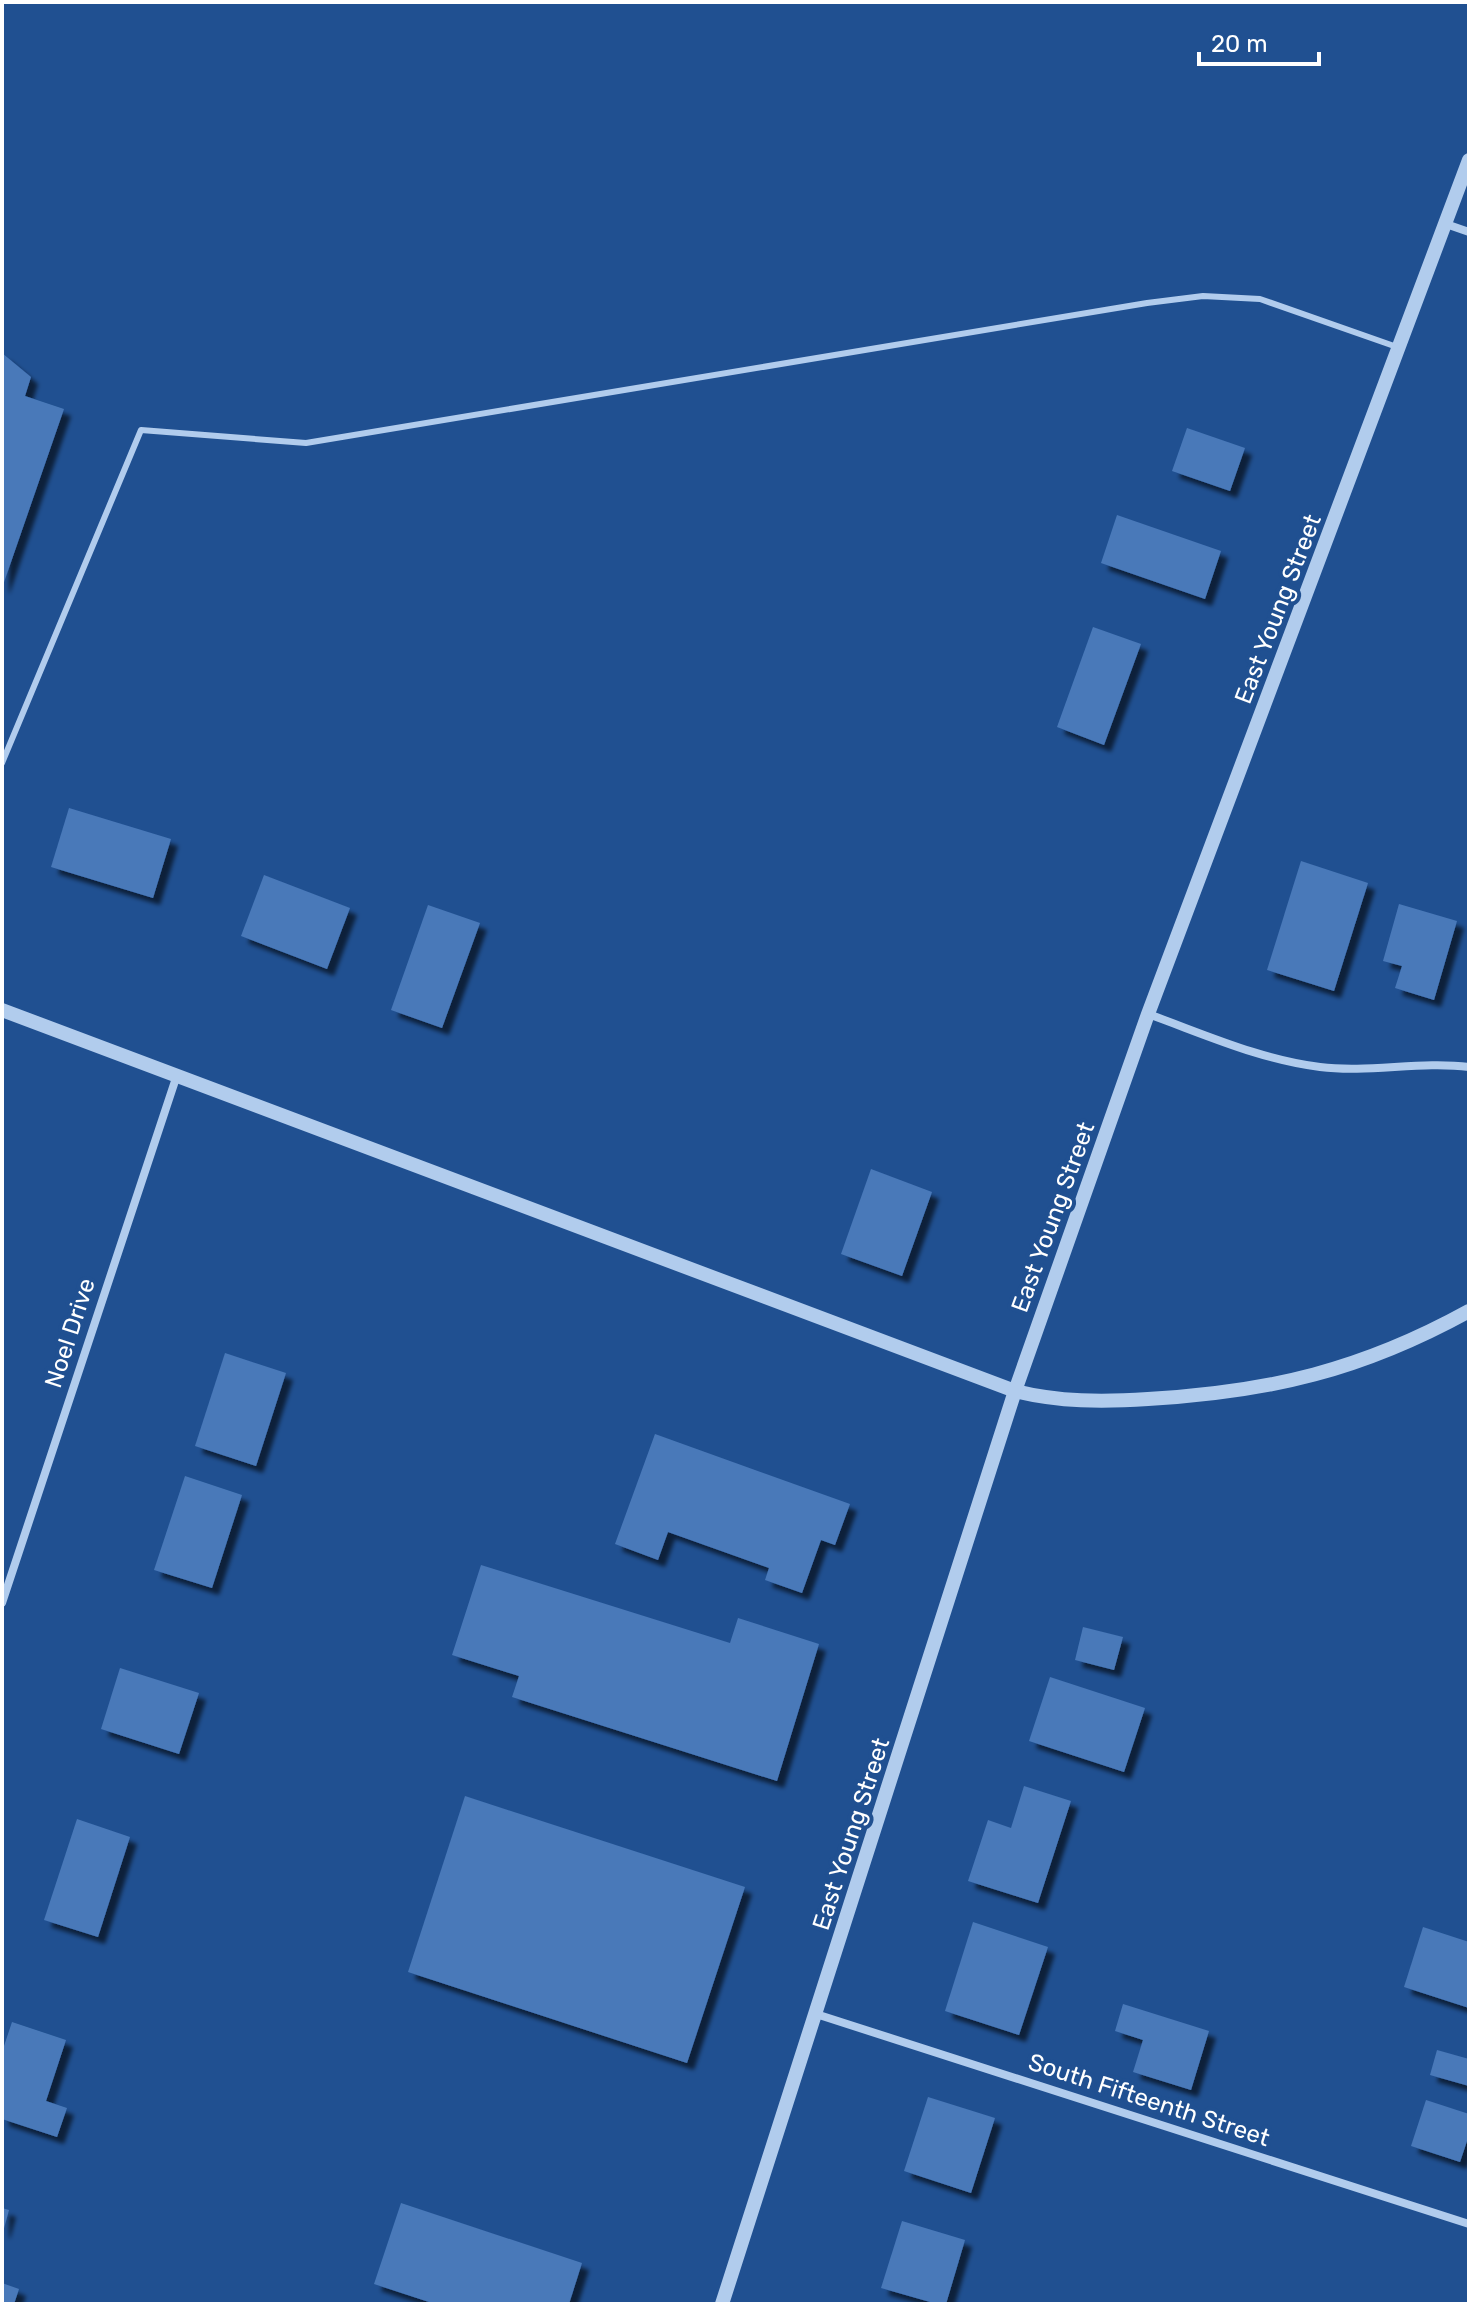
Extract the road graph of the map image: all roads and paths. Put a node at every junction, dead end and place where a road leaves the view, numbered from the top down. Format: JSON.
{"nodes":[{"id":1,"x":1469,"y":160,"type":"edge"},
{"id":2,"x":1446,"y":224,"type":"junction"},
{"id":3,"x":1469,"y":232,"type":"edge"},
{"id":4,"x":1400,"y":348,"type":"junction"},
{"id":5,"x":2,"y":763,"type":"edge"},
{"id":6,"x":2,"y":1010,"type":"edge"},
{"id":7,"x":1148,"y":1014,"type":"junction"},
{"id":8,"x":1469,"y":1067,"type":"edge"},
{"id":9,"x":177,"y":1075,"type":"junction"},
{"id":10,"x":1469,"y":1311,"type":"edge"},
{"id":11,"x":1015,"y":1391,"type":"junction"},
{"id":12,"x":2,"y":1603,"type":"edge"},
{"id":13,"x":816,"y":2014,"type":"junction"},
{"id":14,"x":1469,"y":2224,"type":"edge"},
{"id":15,"x":722,"y":2304,"type":"edge"}],
"edges":[{"from":1,"to":2,"type":"street","name":"East Young Street"},
{"from":2,"to":3,"type":"street"},
{"from":2,"to":4,"type":"street","name":"East Young Street"},
{"from":4,"to":5,"type":"lane"},
{"from":4,"to":7,"type":"street","name":"East Young Street"},
{"from":6,"to":9,"type":"street"},
{"from":7,"to":8,"type":"street"},
{"from":7,"to":11,"type":"street","name":"East Young Street"},
{"from":9,"to":11,"type":"street"},
{"from":9,"to":12,"type":"street","name":"Noel Drive"},
{"from":10,"to":11,"type":"street"},
{"from":11,"to":13,"type":"street","name":"East Young Street"},
{"from":13,"to":14,"type":"street","name":"South Fifteenth Street"},
{"from":13,"to":15,"type":"street","name":"East Young Street"}]}
